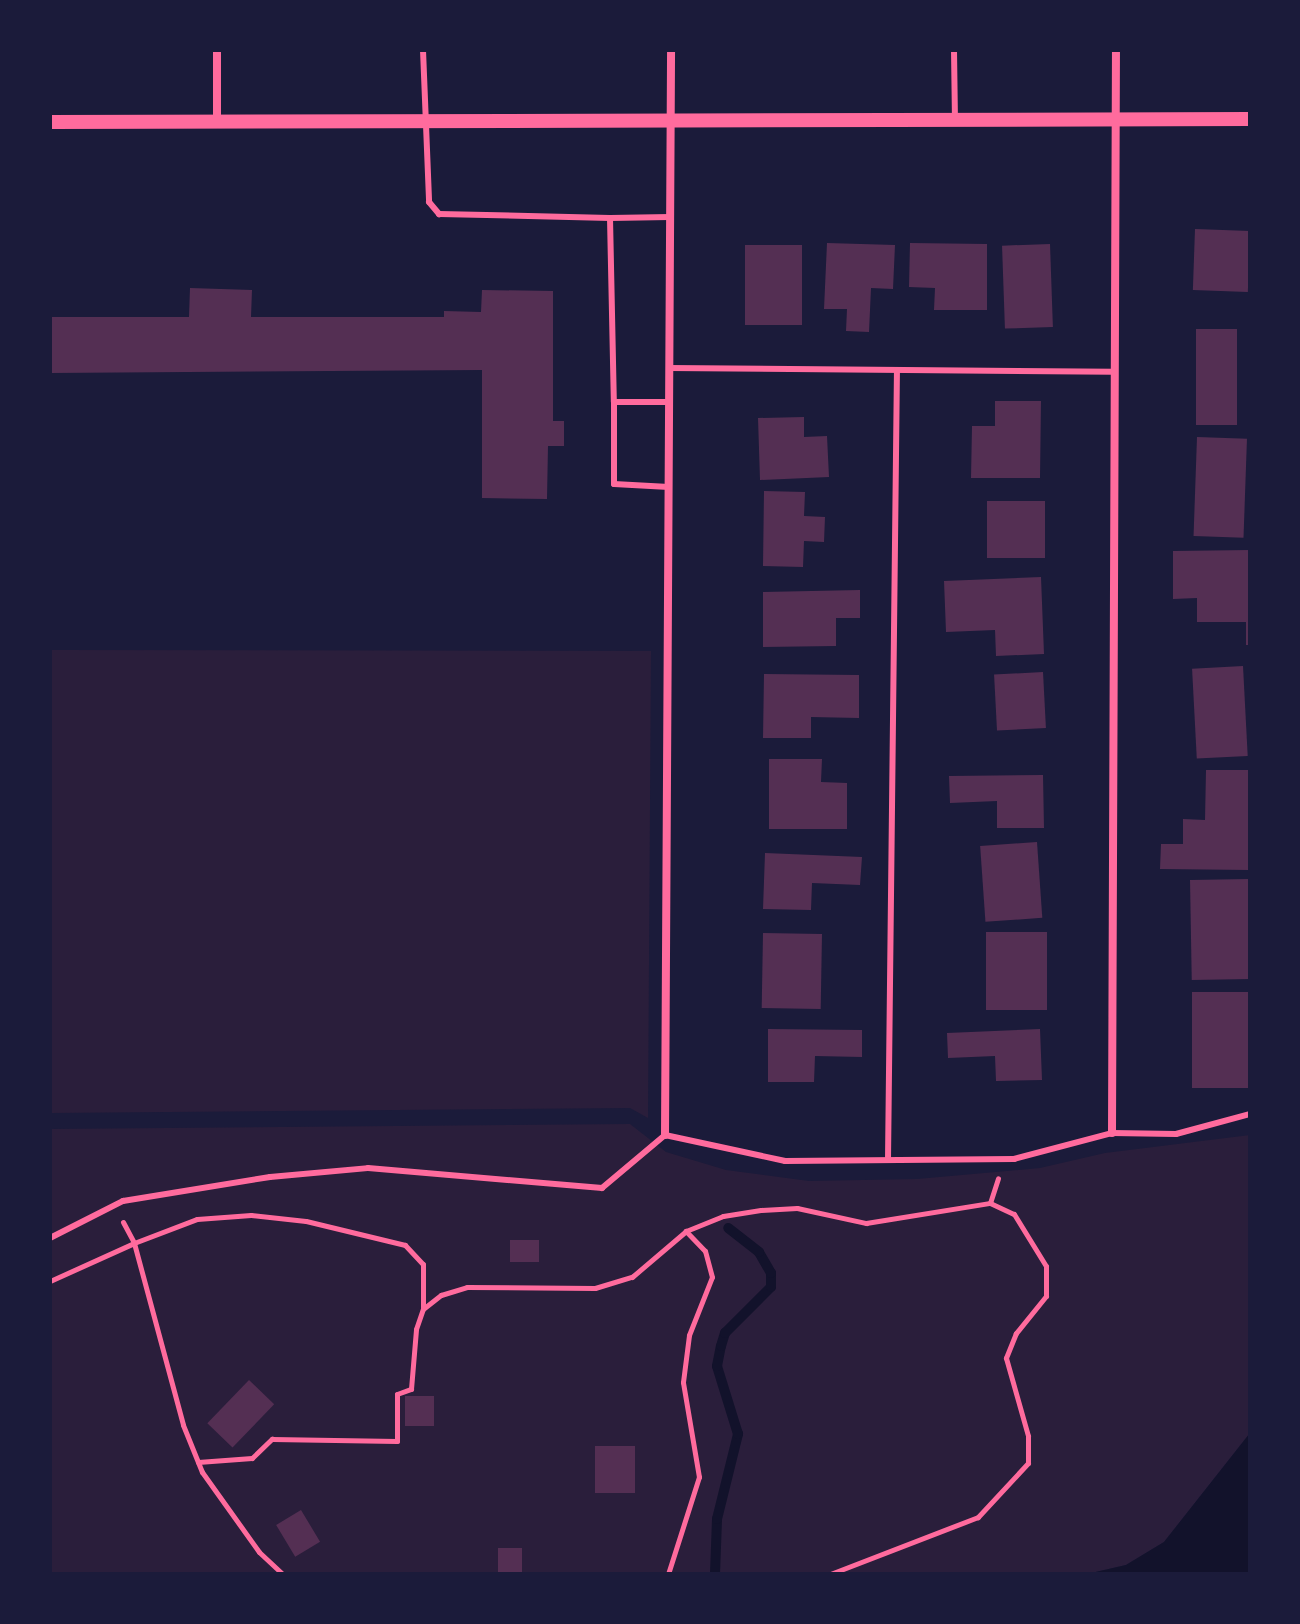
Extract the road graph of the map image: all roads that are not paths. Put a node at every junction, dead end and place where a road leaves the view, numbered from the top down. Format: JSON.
{"nodes":[{"id":1,"x":217,"y":50,"type":"edge"},
{"id":2,"x":423,"y":50,"type":"edge"},
{"id":3,"x":671,"y":50,"type":"edge"},
{"id":4,"x":954,"y":50,"type":"edge"},
{"id":5,"x":1116,"y":50,"type":"edge"},
{"id":6,"x":1250,"y":119,"type":"edge"},
{"id":7,"x":422,"y":120,"type":"junction"},
{"id":8,"x":955,"y":120,"type":"junction"},
{"id":9,"x":1116,"y":120,"type":"junction"},
{"id":10,"x":671,"y":121,"type":"junction"},
{"id":11,"x":50,"y":122,"type":"edge"},
{"id":12,"x":217,"y":123,"type":"junction"},
{"id":13,"x":670,"y":217,"type":"junction"},
{"id":14,"x":610,"y":218,"type":"junction"},
{"id":15,"x":669,"y":368,"type":"junction"},
{"id":16,"x":897,"y":370,"type":"junction"},
{"id":17,"x":1113,"y":372,"type":"junction"},
{"id":18,"x":614,"y":402,"type":"junction"},
{"id":19,"x":669,"y":402,"type":"junction"},
{"id":20,"x":669,"y":487,"type":"junction"},
{"id":21,"x":1250,"y":1114,"type":"edge"},
{"id":22,"x":1112,"y":1133,"type":"junction"},
{"id":23,"x":665,"y":1135,"type":"junction"},
{"id":24,"x":888,"y":1160,"type":"junction"},
{"id":25,"x":50,"y":1238,"type":"edge"}],
"edges":[{"from":1,"to":12,"type":"street"},
{"from":2,"to":7,"type":"lane"},
{"from":3,"to":10,"type":"street"},
{"from":4,"to":8,"type":"lane"},
{"from":5,"to":9,"type":"street"},
{"from":6,"to":9,"type":"street"},
{"from":7,"to":10,"type":"street"},
{"from":7,"to":12,"type":"street"},
{"from":7,"to":14,"type":"lane"},
{"from":8,"to":9,"type":"street"},
{"from":8,"to":10,"type":"street"},
{"from":9,"to":17,"type":"street"},
{"from":10,"to":13,"type":"street"},
{"from":11,"to":12,"type":"street"},
{"from":13,"to":14,"type":"lane"},
{"from":13,"to":15,"type":"street"},
{"from":14,"to":18,"type":"lane"},
{"from":15,"to":16,"type":"lane"},
{"from":15,"to":19,"type":"street"},
{"from":16,"to":17,"type":"lane"},
{"from":16,"to":24,"type":"lane"},
{"from":17,"to":22,"type":"street"},
{"from":18,"to":19,"type":"lane"},
{"from":18,"to":20,"type":"lane"},
{"from":19,"to":20,"type":"street"},
{"from":20,"to":23,"type":"street"},
{"from":21,"to":22,"type":"lane"},
{"from":22,"to":24,"type":"lane"},
{"from":23,"to":24,"type":"lane"},
{"from":23,"to":25,"type":"lane"}]}
